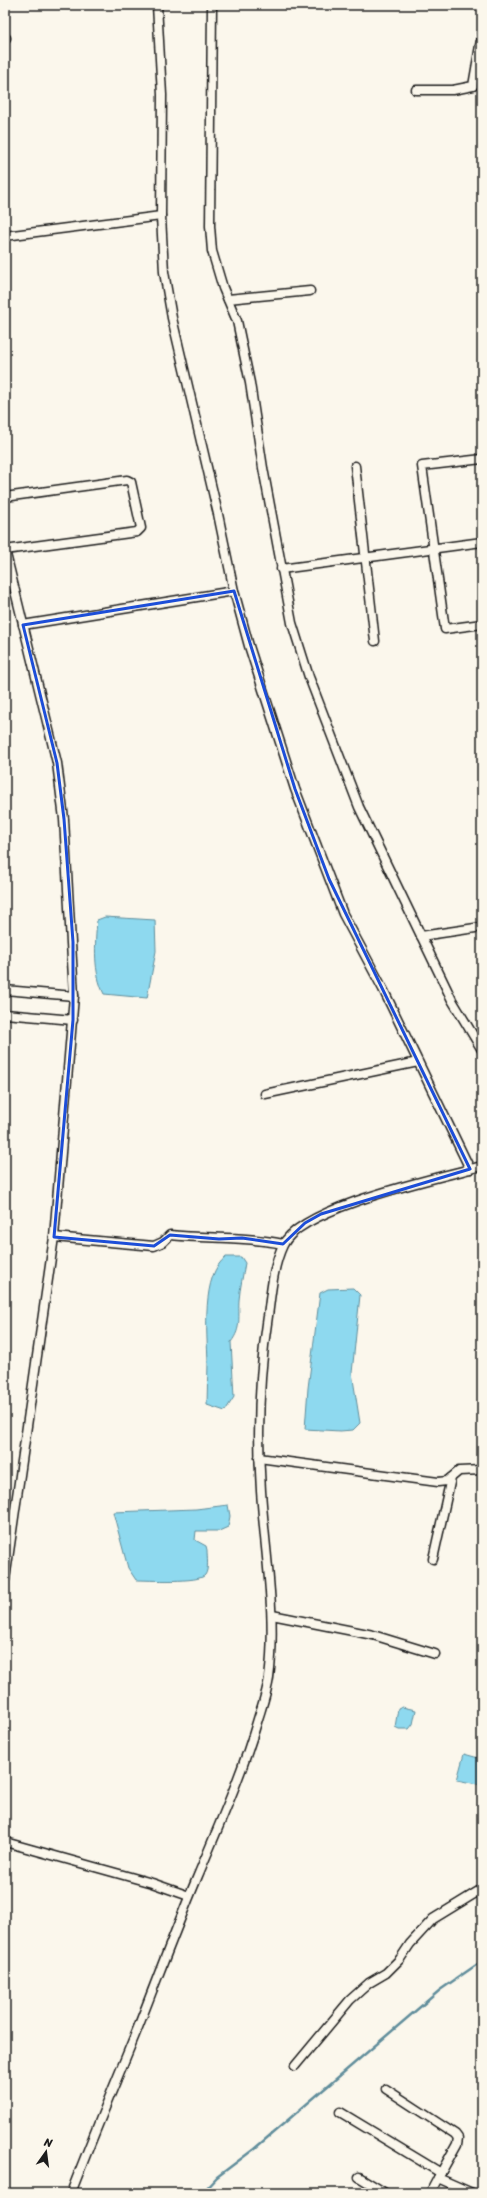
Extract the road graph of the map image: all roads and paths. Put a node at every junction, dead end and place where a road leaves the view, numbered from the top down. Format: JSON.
{"nodes":[{"id":1,"x":157,"y":5,"type":"edge"},
{"id":2,"x":212,"y":5,"type":"edge"},
{"id":3,"x":482,"y":34,"type":"edge"},
{"id":4,"x":416,"y":90,"type":"dead end"},
{"id":5,"x":161,"y":216,"type":"junction"},
{"id":6,"x":5,"y":236,"type":"edge"},
{"id":7,"x":310,"y":291,"type":"dead end"},
{"id":8,"x":228,"y":299,"type":"junction"},
{"id":9,"x":482,"y":459,"type":"edge"},
{"id":10,"x":356,"y":466,"type":"dead end"},
{"id":11,"x":5,"y":497,"type":"edge"},
{"id":12,"x":482,"y":542,"type":"edge"},
{"id":13,"x":434,"y":548,"type":"junction"},
{"id":14,"x":5,"y":550,"type":"edge"},
{"id":15,"x":366,"y":556,"type":"junction"},
{"id":16,"x":282,"y":569,"type":"junction"},
{"id":17,"x":234,"y":591,"type":"junction"},
{"id":18,"x":482,"y":624,"type":"edge"},
{"id":19,"x":23,"y":625,"type":"junction"},
{"id":20,"x":375,"y":641,"type":"dead end"},
{"id":21,"x":482,"y":927,"type":"edge"},
{"id":22,"x":421,"y":936,"type":"junction"},
{"id":23,"x":5,"y":990,"type":"edge"},
{"id":24,"x":74,"y":996,"type":"junction"},
{"id":25,"x":5,"y":1014,"type":"edge"},
{"id":26,"x":73,"y":1020,"type":"junction"},
{"id":27,"x":482,"y":1050,"type":"edge"},
{"id":28,"x":418,"y":1062,"type":"junction"},
{"id":29,"x":265,"y":1094,"type":"dead end"},
{"id":30,"x":482,"y":1166,"type":"edge"},
{"id":31,"x":470,"y":1169,"type":"junction"},
{"id":32,"x":54,"y":1237,"type":"junction"},
{"id":33,"x":283,"y":1244,"type":"junction"},
{"id":34,"x":259,"y":1458,"type":"junction"},
{"id":35,"x":482,"y":1470,"type":"edge"},
{"id":36,"x":451,"y":1478,"type":"junction"},
{"id":37,"x":433,"y":1559,"type":"dead end"},
{"id":38,"x":5,"y":1580,"type":"edge"},
{"id":39,"x":272,"y":1615,"type":"junction"},
{"id":40,"x":435,"y":1654,"type":"dead end"},
{"id":41,"x":5,"y":1842,"type":"edge"},
{"id":42,"x":482,"y":1889,"type":"edge"},
{"id":43,"x":189,"y":1896,"type":"junction"},
{"id":44,"x":295,"y":2066,"type":"dead end"},
{"id":45,"x":386,"y":2089,"type":"dead end"},
{"id":46,"x":340,"y":2112,"type":"dead end"},
{"id":47,"x":440,"y":2175,"type":"junction"},
{"id":48,"x":359,"y":2177,"type":"dead end"},
{"id":49,"x":71,"y":2193,"type":"edge"},
{"id":50,"x":385,"y":2193,"type":"edge"},
{"id":51,"x":430,"y":2193,"type":"edge"},
{"id":52,"x":472,"y":2193,"type":"edge"}],
"edges":[{"from":1,"to":5,"type":"street"},
{"from":2,"to":8,"type":"street"},
{"from":3,"to":4,"type":"street"},
{"from":5,"to":6,"type":"street"},
{"from":5,"to":17,"type":"street"},
{"from":7,"to":8,"type":"street"},
{"from":8,"to":16,"type":"street"},
{"from":9,"to":13,"type":"street"},
{"from":10,"to":15,"type":"street"},
{"from":11,"to":14,"type":"street"},
{"from":12,"to":13,"type":"street"},
{"from":13,"to":15,"type":"street"},
{"from":13,"to":18,"type":"street"},
{"from":14,"to":19,"type":"street"},
{"from":15,"to":16,"type":"street"},
{"from":15,"to":20,"type":"street"},
{"from":16,"to":22,"type":"street"},
{"from":17,"to":19,"type":"street"},
{"from":17,"to":28,"type":"street"},
{"from":19,"to":24,"type":"street"},
{"from":21,"to":22,"type":"street"},
{"from":22,"to":27,"type":"street"},
{"from":23,"to":24,"type":"street"},
{"from":24,"to":26,"type":"street"},
{"from":25,"to":26,"type":"street"},
{"from":26,"to":32,"type":"street"},
{"from":28,"to":29,"type":"street"},
{"from":28,"to":31,"type":"street"},
{"from":30,"to":31,"type":"street"},
{"from":31,"to":33,"type":"street"},
{"from":32,"to":33,"type":"street"},
{"from":32,"to":38,"type":"street"},
{"from":33,"to":34,"type":"street"},
{"from":34,"to":36,"type":"street"},
{"from":34,"to":39,"type":"street"},
{"from":35,"to":36,"type":"street"},
{"from":36,"to":37,"type":"street"},
{"from":39,"to":40,"type":"street"},
{"from":39,"to":43,"type":"street"},
{"from":41,"to":43,"type":"street"},
{"from":42,"to":44,"type":"street"},
{"from":43,"to":49,"type":"street"},
{"from":45,"to":47,"type":"street"},
{"from":46,"to":47,"type":"street"},
{"from":47,"to":51,"type":"street"},
{"from":47,"to":52,"type":"street"},
{"from":48,"to":50,"type":"street"}]}
